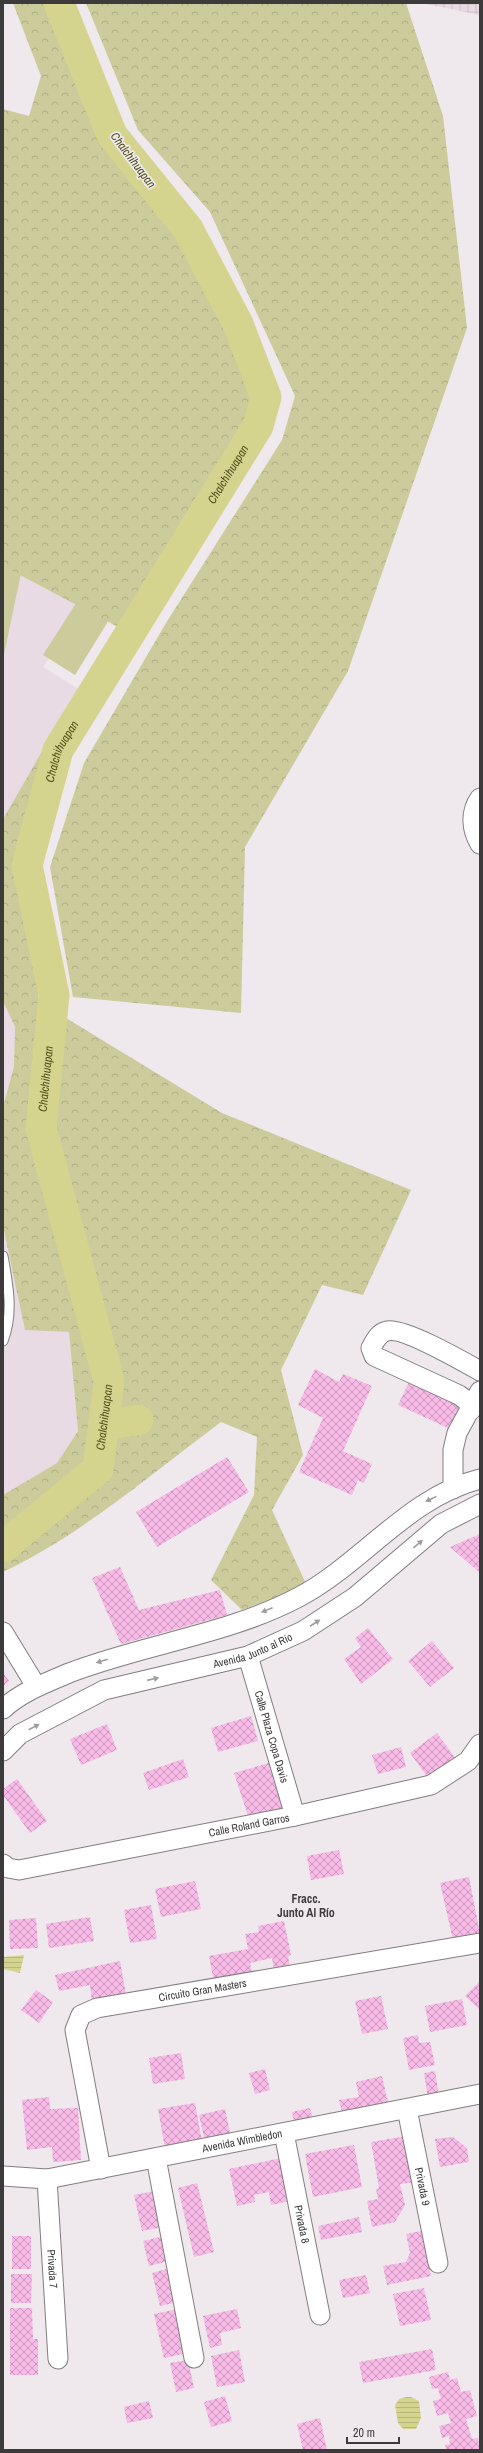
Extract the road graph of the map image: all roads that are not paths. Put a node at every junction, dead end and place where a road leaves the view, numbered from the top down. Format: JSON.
{"nodes":[{"id":1,"x":480,"y":798,"type":"edge"},
{"id":2,"x":480,"y":844,"type":"edge"},
{"id":3,"x":3,"y":1256,"type":"edge"},
{"id":4,"x":3,"y":1341,"type":"edge"},
{"id":5,"x":480,"y":1371,"type":"edge"},
{"id":6,"x":480,"y":1391,"type":"edge"},
{"id":7,"x":471,"y":1410,"type":"junction"},
{"id":8,"x":480,"y":1479,"type":"edge"},
{"id":9,"x":453,"y":1489,"type":"junction"},
{"id":10,"x":480,"y":1504,"type":"edge"},
{"id":11,"x":334,"y":1576,"type":"junction"},
{"id":12,"x":355,"y":1597,"type":"junction"},
{"id":13,"x":3,"y":1632,"type":"edge"},
{"id":14,"x":248,"y":1656,"type":"junction"},
{"id":15,"x":36,"y":1686,"type":"junction"},
{"id":16,"x":3,"y":1709,"type":"edge"},
{"id":17,"x":480,"y":1744,"type":"edge"},
{"id":18,"x":3,"y":1750,"type":"edge"},
{"id":19,"x":295,"y":1816,"type":"junction"},
{"id":20,"x":3,"y":1864,"type":"edge"},
{"id":21,"x":480,"y":1944,"type":"edge"},
{"id":22,"x":480,"y":2094,"type":"edge"},
{"id":23,"x":407,"y":2109,"type":"junction"},
{"id":24,"x":284,"y":2133,"type":"junction"},
{"id":25,"x":156,"y":2158,"type":"junction"},
{"id":26,"x":101,"y":2169,"type":"junction"},
{"id":27,"x":3,"y":2176,"type":"edge"},
{"id":28,"x":47,"y":2179,"type":"junction"},
{"id":29,"x":438,"y":2263,"type":"dead end"},
{"id":30,"x":320,"y":2315,"type":"dead end"},
{"id":31,"x":194,"y":2358,"type":"dead end"},
{"id":32,"x":58,"y":2359,"type":"dead end"}],
"edges":[{"from":1,"to":2,"type":"street"},
{"from":3,"to":4,"type":"lane"},
{"from":5,"to":7,"type":"street"},
{"from":6,"to":7,"type":"street"},
{"from":7,"to":9,"type":"street"},
{"from":8,"to":9,"type":"street"},
{"from":9,"to":11,"type":"street","one_way":true},
{"from":12,"to":10,"type":"street","name":"Avenida Junto al Río","one_way":true},
{"from":11,"to":12,"type":"street"},
{"from":11,"to":15,"type":"street","one_way":true},
{"from":14,"to":12,"type":"street","name":"Avenida Junto al Río","one_way":true},
{"from":13,"to":15,"type":"street"},
{"from":18,"to":14,"type":"street","name":"Avenida Junto al Río","one_way":true},
{"from":14,"to":19,"type":"street","name":"Calle Plaza Copa Davis"},
{"from":15,"to":16,"type":"street"},
{"from":17,"to":19,"type":"street","name":"Calle Roland Garros"},
{"from":19,"to":20,"type":"street","name":"Calle Roland Garros"},
{"from":21,"to":26,"type":"street","name":"Circuito Gran Masters"},
{"from":22,"to":23,"type":"street","name":"Avenida Wimbledon"},
{"from":23,"to":24,"type":"street","name":"Avenida Wimbledon"},
{"from":23,"to":29,"type":"street","name":"Privada 9"},
{"from":24,"to":25,"type":"street","name":"Avenida Wimbledon"},
{"from":24,"to":30,"type":"street","name":"Privada 8"},
{"from":25,"to":26,"type":"street","name":"Avenida Wimbledon"},
{"from":25,"to":31,"type":"street"},
{"from":26,"to":28,"type":"street","name":"Avenida Wimbledon"},
{"from":27,"to":28,"type":"street","name":"Avenida Wimbledon"},
{"from":28,"to":32,"type":"street","name":"Privada 7"}]}
